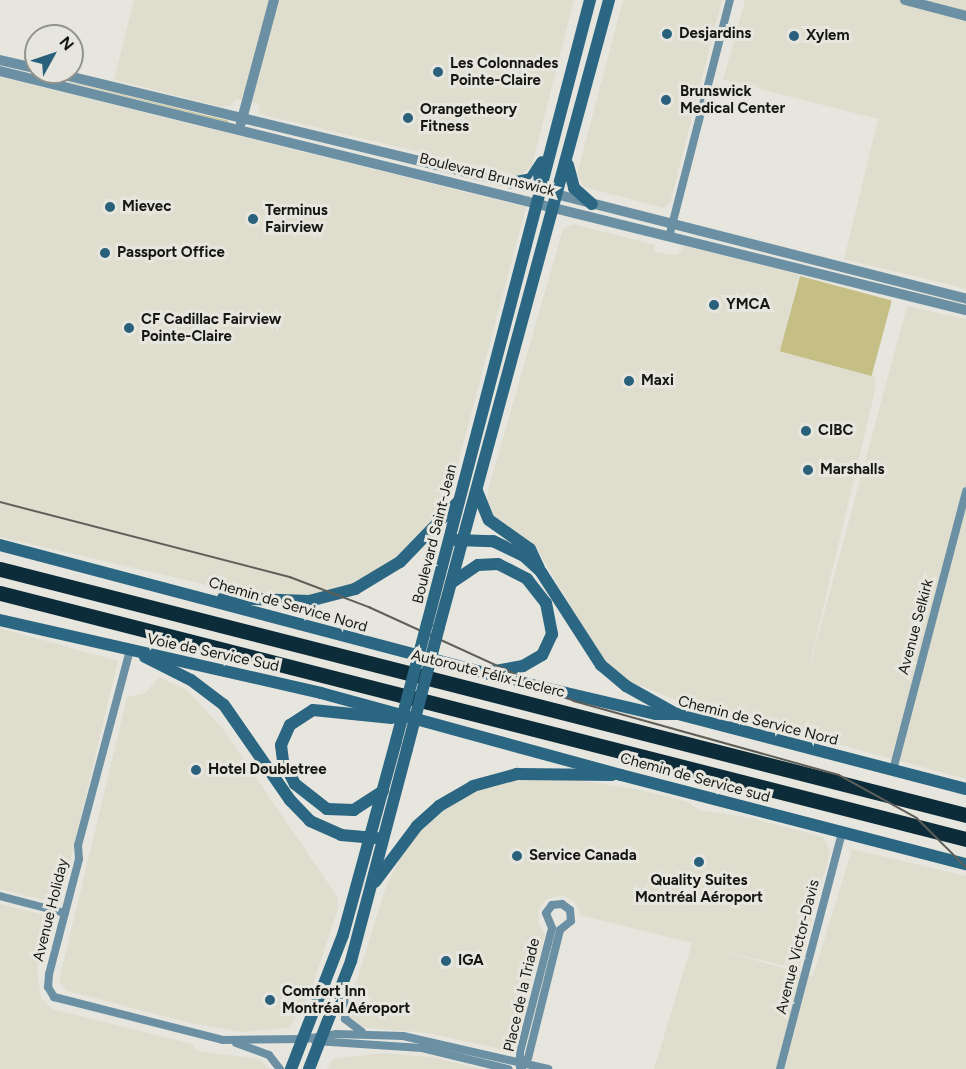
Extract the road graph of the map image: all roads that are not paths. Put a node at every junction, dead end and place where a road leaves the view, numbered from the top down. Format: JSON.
{"nodes":[{"id":1,"x":274,"y":0,"type":"edge"},
{"id":2,"x":590,"y":0,"type":"edge"},
{"id":3,"x":609,"y":0,"type":"edge"},
{"id":4,"x":730,"y":0,"type":"edge"},
{"id":5,"x":905,"y":0,"type":"edge"},
{"id":6,"x":966,"y":16,"type":"edge"},
{"id":7,"x":0,"y":60,"type":"edge"},
{"id":8,"x":574,"y":63,"type":"junction"},
{"id":9,"x":24,"y":65,"type":"edge"},
{"id":10,"x":0,"y":70,"type":"edge"},
{"id":11,"x":84,"y":81,"type":"edge"},
{"id":12,"x":582,"y":105,"type":"junction"},
{"id":13,"x":241,"y":124,"type":"junction"},
{"id":14,"x":555,"y":133,"type":"junction"},
{"id":15,"x":568,"y":161,"type":"junction"},
{"id":16,"x":511,"y":183,"type":"junction"},
{"id":17,"x":558,"y":195,"type":"junction"},
{"id":18,"x":539,"y":196,"type":"junction"},
{"id":19,"x":592,"y":204,"type":"junction"},
{"id":20,"x":555,"y":208,"type":"junction"},
{"id":21,"x":672,"y":224,"type":"junction"},
{"id":22,"x":669,"y":237,"type":"junction"},
{"id":23,"x":904,"y":289,"type":"junction"},
{"id":24,"x":966,"y":299,"type":"edge"},
{"id":25,"x":966,"y":310,"type":"edge"},
{"id":26,"x":477,"y":491,"type":"junction"},
{"id":27,"x":966,"y":491,"type":"edge"},
{"id":28,"x":459,"y":501,"type":"junction"},
{"id":29,"x":462,"y":539,"type":"junction"},
{"id":30,"x":449,"y":541,"type":"junction"},
{"id":31,"x":0,"y":545,"type":"edge"},
{"id":32,"x":0,"y":569,"type":"edge"},
{"id":33,"x":541,"y":572,"type":"junction"},
{"id":34,"x":451,"y":583,"type":"junction"},
{"id":35,"x":0,"y":593,"type":"edge"},
{"id":36,"x":204,"y":597,"type":"junction"},
{"id":37,"x":0,"y":620,"type":"edge"},
{"id":38,"x":433,"y":626,"type":"junction"},
{"id":39,"x":130,"y":650,"type":"junction"},
{"id":40,"x":483,"y":673,"type":"junction"},
{"id":41,"x":678,"y":714,"type":"junction"},
{"id":42,"x":417,"y":720,"type":"junction"},
{"id":43,"x":401,"y":748,"type":"junction"},
{"id":44,"x":893,"y":770,"type":"junction"},
{"id":45,"x":621,"y":775,"type":"junction"},
{"id":46,"x":966,"y":789,"type":"edge"},
{"id":47,"x":383,"y":791,"type":"junction"},
{"id":48,"x":966,"y":815,"type":"edge"},
{"id":49,"x":842,"y":832,"type":"junction"},
{"id":50,"x":385,"y":836,"type":"junction"},
{"id":51,"x":966,"y":839,"type":"edge"},
{"id":52,"x":371,"y":841,"type":"junction"},
{"id":53,"x":966,"y":864,"type":"edge"},
{"id":54,"x":371,"y":887,"type":"junction"},
{"id":55,"x":0,"y":896,"type":"edge"},
{"id":56,"x":65,"y":913,"type":"junction"},
{"id":57,"x":556,"y":929,"type":"dead end"},
{"id":58,"x":344,"y":982,"type":"junction"},
{"id":59,"x":365,"y":1034,"type":"junction"},
{"id":60,"x":323,"y":1039,"type":"junction"},
{"id":61,"x":305,"y":1040,"type":"junction"},
{"id":62,"x":230,"y":1041,"type":"junction"},
{"id":63,"x":521,"y":1066,"type":"edge"},
{"id":64,"x":280,"y":1069,"type":"edge"},
{"id":65,"x":291,"y":1069,"type":"edge"},
{"id":66,"x":309,"y":1069,"type":"edge"},
{"id":67,"x":508,"y":1069,"type":"edge"},
{"id":68,"x":548,"y":1069,"type":"edge"},
{"id":69,"x":780,"y":1069,"type":"edge"}],
"edges":[{"from":1,"to":13,"type":"street"},
{"from":2,"to":8,"type":"main road","name":"Boulevard Saint-Jean"},
{"from":3,"to":12,"type":"main road","name":"Boulevard Saint-Jean"},
{"from":4,"to":21,"type":"street"},
{"from":5,"to":6,"type":"street"},
{"from":7,"to":9,"type":"street"},
{"from":8,"to":12,"type":"main road"},
{"from":8,"to":14,"type":"main road","name":"Boulevard Saint-Jean"},
{"from":10,"to":13,"type":"street","name":"Boulevard Brunswick"},
{"from":11,"to":13,"type":"street","name":"Boulevard Brunswick"},
{"from":12,"to":15,"type":"main road","name":"Boulevard Saint-Jean"},
{"from":13,"to":16,"type":"street","name":"Boulevard Brunswick"},
{"from":13,"to":18,"type":"street","name":"Boulevard Brunswick"},
{"from":14,"to":16,"type":"main road"},
{"from":14,"to":18,"type":"main road","name":"Boulevard Saint-Jean"},
{"from":15,"to":17,"type":"main road","name":"Boulevard Saint-Jean"},
{"from":15,"to":19,"type":"main road"},
{"from":16,"to":18,"type":"street","name":"Boulevard Brunswick"},
{"from":17,"to":18,"type":"street","name":"Boulevard Brunswick"},
{"from":17,"to":19,"type":"street","name":"Boulevard Brunswick"},
{"from":17,"to":20,"type":"main road","name":"Boulevard Saint-Jean"},
{"from":18,"to":20,"type":"street","name":"Boulevard Brunswick"},
{"from":18,"to":28,"type":"main road","name":"Boulevard Saint-Jean"},
{"from":19,"to":21,"type":"street","name":"Boulevard Brunswick"},
{"from":20,"to":22,"type":"street","name":"Boulevard Brunswick"},
{"from":20,"to":26,"type":"main road","name":"Boulevard Saint-Jean"},
{"from":21,"to":22,"type":"street"},
{"from":21,"to":23,"type":"street","name":"Boulevard Brunswick"},
{"from":22,"to":23,"type":"street","name":"Boulevard Brunswick"},
{"from":23,"to":24,"type":"street","name":"Boulevard Brunswick"},
{"from":23,"to":25,"type":"street","name":"Boulevard Brunswick"},
{"from":26,"to":29,"type":"main road","name":"Boulevard Saint-Jean"},
{"from":26,"to":33,"type":"main road"},
{"from":27,"to":44,"type":"street","name":"Avenue Selkirk"},
{"from":28,"to":30,"type":"main road","name":"Boulevard Saint-Jean"},
{"from":28,"to":36,"type":"main road"},
{"from":29,"to":30,"type":"main road"},
{"from":29,"to":33,"type":"main road"},
{"from":29,"to":34,"type":"main road","name":"Boulevard Saint-Jean"},
{"from":30,"to":38,"type":"main road","name":"Boulevard Saint-Jean"},
{"from":31,"to":36,"type":"main road","name":"Chemin de Service Nord"},
{"from":32,"to":48,"type":"highway","name":"Autoroute Félix-Leclerc"},
{"from":33,"to":41,"type":"main road"},
{"from":34,"to":38,"type":"main road","name":"Boulevard Saint-Jean"},
{"from":34,"to":40,"type":"main road"},
{"from":35,"to":51,"type":"highway"},
{"from":36,"to":40,"type":"main road","name":"Chemin de Service Nord"},
{"from":37,"to":39,"type":"main road","name":"Voie de Service Sud"},
{"from":38,"to":43,"type":"main road","name":"Boulevard Saint-Jean","bridge":true},
{"from":39,"to":42,"type":"main road","name":"Voie de Service Sud"},
{"from":39,"to":52,"type":"main road"},
{"from":39,"to":56,"type":"street","name":"Avenue Holiday"},
{"from":40,"to":41,"type":"main road","name":"Chemin de Service Nord"},
{"from":41,"to":44,"type":"main road","name":"Chemin de Service Nord"},
{"from":42,"to":45,"type":"main road","name":"Chemin de Service sud"},
{"from":42,"to":47,"type":"main road"},
{"from":43,"to":47,"type":"main road","name":"Boulevard Saint-Jean"},
{"from":43,"to":50,"type":"main road","name":"Boulevard Saint-Jean"},
{"from":44,"to":46,"type":"main road","name":"Chemin de Service Nord"},
{"from":45,"to":49,"type":"main road","name":"Chemin de Service sud"},
{"from":45,"to":54,"type":"main road"},
{"from":47,"to":52,"type":"main road","name":"Boulevard Saint-Jean"},
{"from":49,"to":53,"type":"main road","name":"Chemin de Service sud"},
{"from":49,"to":69,"type":"street","name":"Avenue Victor-Davis"},
{"from":50,"to":52,"type":"main road"},
{"from":50,"to":54,"type":"main road","name":"Boulevard Saint-Jean"},
{"from":52,"to":61,"type":"main road","name":"Boulevard Saint-Jean"},
{"from":54,"to":58,"type":"main road","name":"Boulevard Saint-Jean"},
{"from":55,"to":56,"type":"street"},
{"from":56,"to":62,"type":"street","name":"Avenue Holiday"},
{"from":57,"to":63,"type":"street","name":"Place de la Triade"},
{"from":58,"to":59,"type":"street"},
{"from":58,"to":60,"type":"main road","name":"Boulevard Saint-Jean"},
{"from":59,"to":60,"type":"street","name":"Avenue Holiday"},
{"from":59,"to":63,"type":"street","name":"Avenue Holiday"},
{"from":60,"to":61,"type":"street","name":"Avenue Holiday"},
{"from":60,"to":66,"type":"main road","name":"Boulevard Saint-Jean"},
{"from":60,"to":67,"type":"street","name":"Avenue Holiday"},
{"from":61,"to":62,"type":"street","name":"Avenue Holiday"},
{"from":61,"to":65,"type":"main road","name":"Boulevard Saint-Jean"},
{"from":62,"to":64,"type":"street"},
{"from":63,"to":68,"type":"street","name":"Avenue Holiday"}]}
